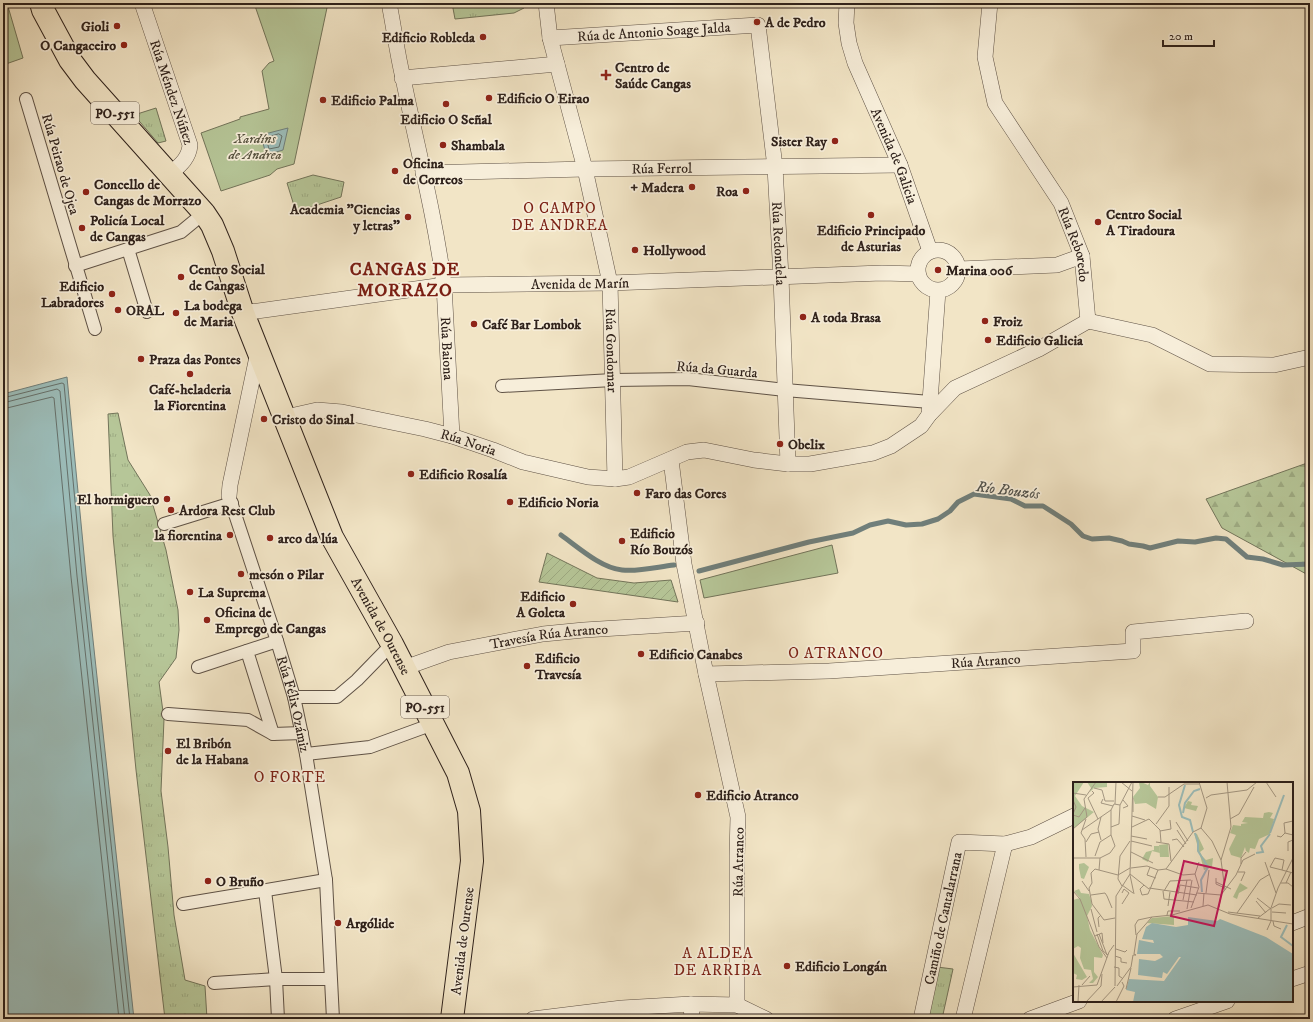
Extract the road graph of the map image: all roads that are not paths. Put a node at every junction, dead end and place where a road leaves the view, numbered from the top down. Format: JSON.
{"nodes":[{"id":1,"x":42,"y":3,"type":"edge"},
{"id":2,"x":142,"y":3,"type":"edge"},
{"id":3,"x":389,"y":3,"type":"edge"},
{"id":4,"x":546,"y":3,"type":"edge"},
{"id":5,"x":847,"y":3,"type":"edge"},
{"id":6,"x":990,"y":3,"type":"edge"},
{"id":7,"x":758,"y":25,"type":"joint"},
{"id":8,"x":550,"y":38,"type":"junction"},
{"id":9,"x":557,"y":64,"type":"junction"},
{"id":10,"x":402,"y":78,"type":"junction"},
{"id":11,"x":26,"y":99,"type":"dead end"},
{"id":12,"x":900,"y":165,"type":"junction"},
{"id":13,"x":775,"y":167,"type":"junction"},
{"id":14,"x":586,"y":169,"type":"junction"},
{"id":15,"x":423,"y":173,"type":"junction"},
{"id":16,"x":169,"y":175,"type":"junction"},
{"id":17,"x":208,"y":219,"type":"junction"},
{"id":18,"x":128,"y":249,"type":"junction"},
{"id":19,"x":930,"y":251,"type":"junction"},
{"id":20,"x":1082,"y":256,"type":"junction"},
{"id":21,"x":75,"y":266,"type":"junction"},
{"id":22,"x":959,"y":269,"type":"junction"},
{"id":23,"x":918,"y":274,"type":"junction"},
{"id":24,"x":781,"y":277,"type":"junction"},
{"id":25,"x":610,"y":283,"type":"junction"},
{"id":26,"x":444,"y":285,"type":"junction"},
{"id":27,"x":938,"y":291,"type":"junction"},
{"id":28,"x":147,"y":312,"type":"dead end"},
{"id":29,"x":244,"y":313,"type":"junction"},
{"id":30,"x":1088,"y":321,"type":"junction"},
{"id":31,"x":95,"y":330,"type":"dead end"},
{"id":32,"x":258,"y":351,"type":"junction"},
{"id":33,"x":1310,"y":357,"type":"edge"},
{"id":34,"x":613,"y":380,"type":"junction"},
{"id":35,"x":502,"y":386,"type":"dead end"},
{"id":36,"x":785,"y":390,"type":"junction"},
{"id":37,"x":929,"y":408,"type":"junction"},
{"id":38,"x":286,"y":417,"type":"junction"},
{"id":39,"x":452,"y":436,"type":"junction"},
{"id":40,"x":671,"y":460,"type":"junction"},
{"id":41,"x":788,"y":464,"type":"junction"},
{"id":42,"x":615,"y":479,"type":"junction"},
{"id":43,"x":231,"y":500,"type":"junction"},
{"id":44,"x":164,"y":524,"type":"dead end"},
{"id":45,"x":1246,"y":622,"type":"dead end"},
{"id":46,"x":697,"y":623,"type":"junction"},
{"id":47,"x":277,"y":641,"type":"junction"},
{"id":48,"x":392,"y":644,"type":"junction"},
{"id":49,"x":247,"y":651,"type":"junction"},
{"id":50,"x":198,"y":667,"type":"dead end"},
{"id":51,"x":404,"y":668,"type":"junction"},
{"id":52,"x":706,"y":674,"type":"junction"},
{"id":53,"x":294,"y":697,"type":"junction"},
{"id":54,"x":168,"y":714,"type":"dead end"},
{"id":55,"x":433,"y":724,"type":"junction"},
{"id":56,"x":302,"y":733,"type":"junction"},
{"id":57,"x":273,"y":734,"type":"junction"},
{"id":58,"x":306,"y":754,"type":"junction"},
{"id":59,"x":1073,"y":816,"type":"edge"},
{"id":60,"x":1005,"y":844,"type":"junction"},
{"id":61,"x":326,"y":880,"type":"junction"},
{"id":62,"x":265,"y":891,"type":"junction"},
{"id":63,"x":183,"y":904,"type":"dead end"},
{"id":64,"x":1310,"y":916,"type":"edge"},
{"id":65,"x":1293,"y":923,"type":"edge"},
{"id":66,"x":1310,"y":974,"type":"edge"},
{"id":67,"x":330,"y":978,"type":"junction"},
{"id":68,"x":276,"y":979,"type":"junction"},
{"id":69,"x":1293,"y":979,"type":"edge"},
{"id":70,"x":214,"y":983,"type":"dead end"},
{"id":71,"x":1076,"y":1002,"type":"edge"},
{"id":72,"x":1224,"y":1002,"type":"edge"},
{"id":73,"x":691,"y":1004,"type":"junction"},
{"id":74,"x":738,"y":1005,"type":"junction"},
{"id":75,"x":336,"y":1018,"type":"edge"},
{"id":76,"x":278,"y":1019,"type":"edge"},
{"id":77,"x":452,"y":1019,"type":"edge"},
{"id":78,"x":534,"y":1019,"type":"edge"},
{"id":79,"x":692,"y":1019,"type":"edge"},
{"id":80,"x":766,"y":1019,"type":"edge"},
{"id":81,"x":921,"y":1019,"type":"edge"},
{"id":82,"x":963,"y":1019,"type":"edge"},
{"id":83,"x":1030,"y":1019,"type":"edge"},
{"id":84,"x":1175,"y":1019,"type":"edge"}],
"edges":[{"from":1,"to":16,"type":"main road","number":"PO-551"},
{"from":2,"to":16,"type":"street","name":"Rúa Méndez Núñez"},
{"from":3,"to":10,"type":"street","name":"Rúa Baiona"},
{"from":4,"to":8,"type":"street","name":"Rúa Gondomar"},
{"from":5,"to":12,"type":"street","name":"Avenida de Galicia"},
{"from":6,"to":20,"type":"street","name":"Rúa Reboredo"},
{"from":7,"to":8,"type":"street","name":"Rúa de Antonio Soage Jalda"},
{"from":7,"to":13,"type":"street","name":"Rúa Redondela"},
{"from":8,"to":9,"type":"street","name":"Rúa Gondomar"},
{"from":9,"to":10,"type":"street"},
{"from":9,"to":14,"type":"street","name":"Rúa Gondomar"},
{"from":10,"to":15,"type":"street","name":"Rúa Baiona"},
{"from":11,"to":21,"type":"street","name":"Rúa Peirao de Ojea"},
{"from":12,"to":13,"type":"street","name":"Rúa Ferrol"},
{"from":12,"to":19,"type":"street","name":"Avenida de Galicia"},
{"from":13,"to":14,"type":"street","name":"Rúa Ferrol"},
{"from":13,"to":24,"type":"street","name":"Rúa Redondela"},
{"from":14,"to":15,"type":"street","name":"Rúa Ferrol"},
{"from":14,"to":25,"type":"street","name":"Rúa Gondomar"},
{"from":15,"to":26,"type":"street","name":"Rúa Baiona"},
{"from":16,"to":17,"type":"main road","number":"PO-551"},
{"from":17,"to":18,"type":"street"},
{"from":17,"to":29,"type":"main road","number":"PO-551"},
{"from":18,"to":21,"type":"street"},
{"from":18,"to":28,"type":"street"},
{"from":19,"to":22,"type":"street"},
{"from":19,"to":23,"type":"street"},
{"from":20,"to":22,"type":"street"},
{"from":20,"to":30,"type":"street","name":"Rúa Reboredo"},
{"from":21,"to":31,"type":"street","name":"Rúa Peirao de Ojea"},
{"from":22,"to":27,"type":"street"},
{"from":23,"to":24,"type":"street","name":"Avenida de Marín"},
{"from":23,"to":27,"type":"street"},
{"from":24,"to":25,"type":"street","name":"Avenida de Marín"},
{"from":24,"to":36,"type":"street","name":"Rúa Redondela"},
{"from":25,"to":26,"type":"street","name":"Avenida de Marín"},
{"from":25,"to":34,"type":"street","name":"Rúa Gondomar"},
{"from":26,"to":29,"type":"street","name":"Avenida de Marín"},
{"from":26,"to":39,"type":"street","name":"Rúa Baiona"},
{"from":27,"to":37,"type":"street"},
{"from":29,"to":32,"type":"main road","name":"Avenida de Ourense","number":"PO-551"},
{"from":30,"to":33,"type":"street"},
{"from":30,"to":37,"type":"street"},
{"from":32,"to":38,"type":"main road","name":"Avenida de Ourense","number":"PO-551"},
{"from":32,"to":43,"type":"street","name":"Rúa Félix Ozámiz"},
{"from":34,"to":35,"type":"street","name":"Rúa da Guarda"},
{"from":34,"to":36,"type":"street","name":"Rúa da Guarda"},
{"from":34,"to":42,"type":"street","name":"Rúa Gondomar"},
{"from":36,"to":37,"type":"street","name":"Rúa da Guarda"},
{"from":36,"to":41,"type":"street","name":"Rúa Redondela"},
{"from":37,"to":41,"type":"street","name":"Rúa Noria"},
{"from":38,"to":39,"type":"street","name":"Rúa Noria"},
{"from":38,"to":48,"type":"main road","name":"Avenida de Ourense","number":"PO-551"},
{"from":39,"to":42,"type":"street","name":"Rúa Noria"},
{"from":40,"to":41,"type":"street","name":"Rúa Noria"},
{"from":40,"to":42,"type":"street","name":"Rúa Noria"},
{"from":40,"to":46,"type":"street","name":"Rúa Atranco"},
{"from":43,"to":44,"type":"street"},
{"from":43,"to":47,"type":"street","name":"Rúa Félix Ozámiz"},
{"from":45,"to":52,"type":"street","name":"Rúa Atranco"},
{"from":46,"to":51,"type":"street","name":"Travesía Rúa Atranco"},
{"from":46,"to":52,"type":"street","name":"Rúa Atranco"},
{"from":47,"to":49,"type":"street"},
{"from":47,"to":53,"type":"street","name":"Rúa Félix Ozámiz"},
{"from":48,"to":51,"type":"main road","name":"Avenida de Ourense","number":"PO-551"},
{"from":48,"to":53,"type":"street"},
{"from":49,"to":50,"type":"street"},
{"from":49,"to":57,"type":"street"},
{"from":51,"to":55,"type":"main road","name":"Avenida de Ourense","number":"PO-551"},
{"from":52,"to":74,"type":"street","name":"Rúa Atranco"},
{"from":53,"to":56,"type":"street","name":"Rúa Félix Ozámiz"},
{"from":54,"to":57,"type":"street"},
{"from":55,"to":58,"type":"street"},
{"from":55,"to":77,"type":"main road","name":"Avenida de Ourense","number":"PO-551"},
{"from":56,"to":57,"type":"street"},
{"from":56,"to":58,"type":"street","name":"Rúa Félix Ozámiz"},
{"from":58,"to":61,"type":"street","name":"Rúa Félix Ozámiz"},
{"from":59,"to":60,"type":"street","name":"Camiño de Cantalarrana"},
{"from":60,"to":81,"type":"street","name":"Camiño de Cantalarrana"},
{"from":60,"to":82,"type":"street"},
{"from":61,"to":62,"type":"street"},
{"from":61,"to":67,"type":"street","name":"Rúa Félix Ozámiz"},
{"from":62,"to":63,"type":"street"},
{"from":62,"to":68,"type":"street"},
{"from":64,"to":65,"type":"street"},
{"from":66,"to":69,"type":"street"},
{"from":67,"to":68,"type":"street"},
{"from":67,"to":75,"type":"street","name":"Rúa Félix Ozámiz"},
{"from":68,"to":70,"type":"street"},
{"from":68,"to":76,"type":"street"},
{"from":71,"to":83,"type":"street"},
{"from":72,"to":84,"type":"street"},
{"from":73,"to":74,"type":"street"},
{"from":73,"to":78,"type":"street"},
{"from":73,"to":79,"type":"street"},
{"from":74,"to":80,"type":"street"}]}
